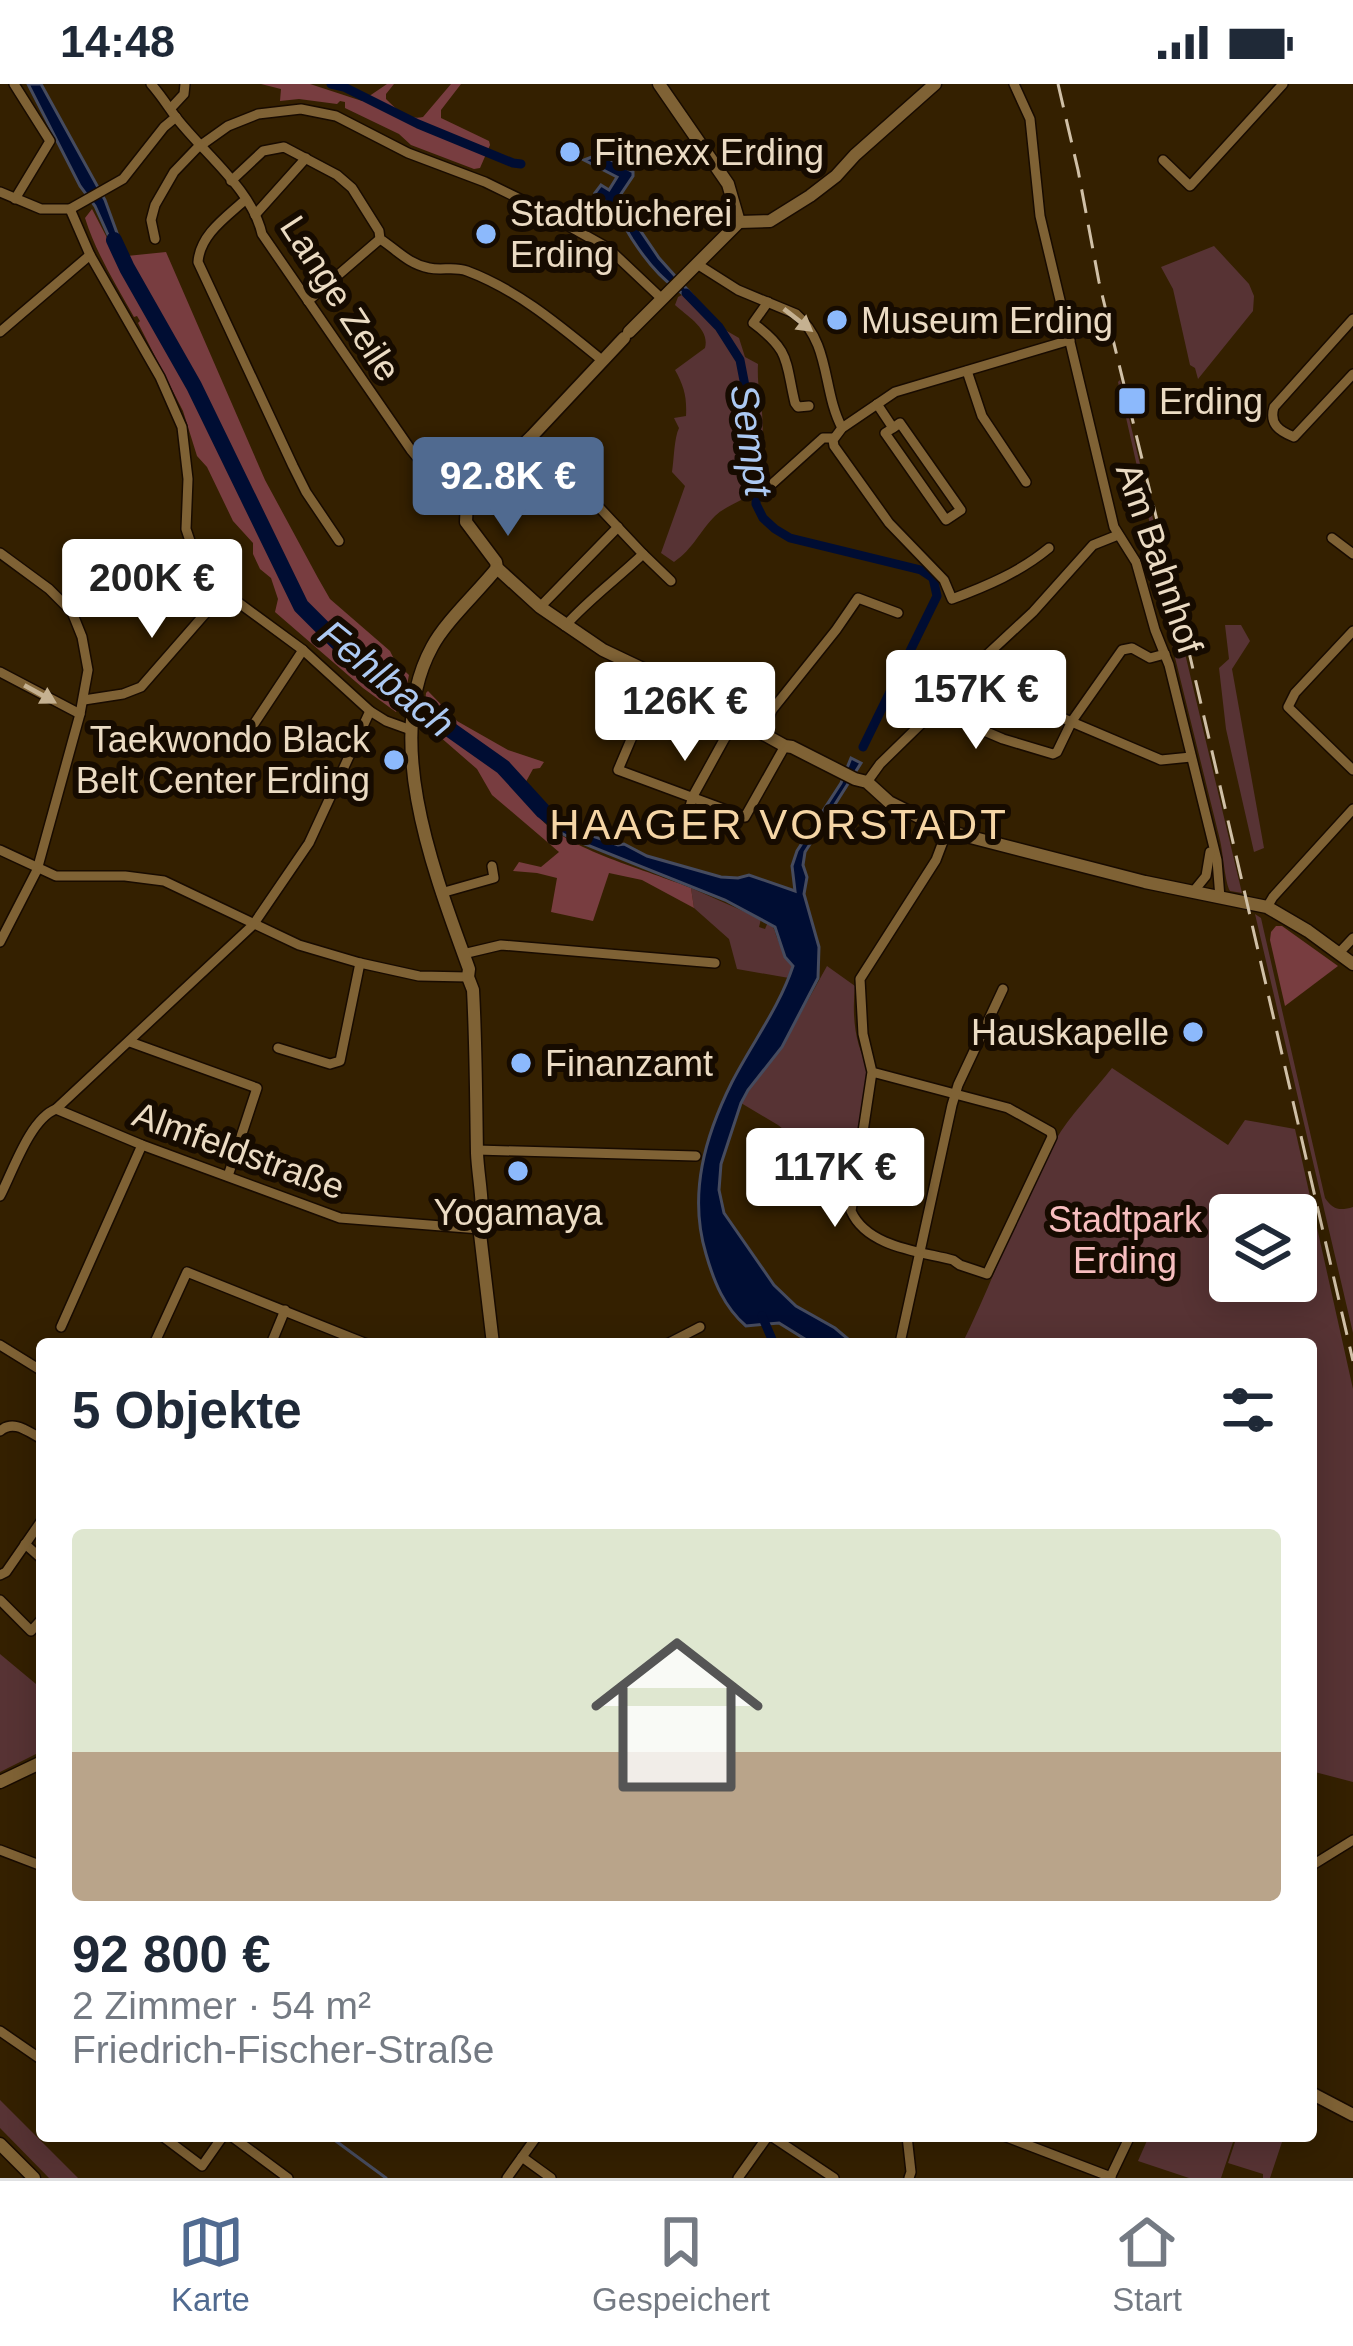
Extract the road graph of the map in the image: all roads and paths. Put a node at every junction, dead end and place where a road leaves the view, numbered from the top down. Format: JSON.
{"nodes":[{"id":1,"x":14,"y":84,"type":"edge"},
{"id":2,"x":151,"y":84,"type":"edge"},
{"id":3,"x":185,"y":84,"type":"edge"},
{"id":4,"x":659,"y":84,"type":"edge"},
{"id":5,"x":1014,"y":84,"type":"edge"},
{"id":6,"x":1283,"y":84,"type":"edge"},
{"id":7,"x":930,"y":86,"type":"edge"},
{"id":8,"x":173,"y":113,"type":"junction"},
{"id":9,"x":202,"y":144,"type":"junction"},
{"id":10,"x":306,"y":158,"type":"junction"},
{"id":11,"x":1163,"y":160,"type":"dead end"},
{"id":12,"x":232,"y":181,"type":"junction"},
{"id":13,"x":0,"y":192,"type":"edge"},
{"id":14,"x":15,"y":199,"type":"junction"},
{"id":15,"x":245,"y":200,"type":"junction"},
{"id":16,"x":70,"y":209,"type":"junction"},
{"id":17,"x":255,"y":215,"type":"junction"},
{"id":18,"x":739,"y":222,"type":"junction"},
{"id":19,"x":155,"y":239,"type":"dead end"},
{"id":20,"x":380,"y":239,"type":"junction"},
{"id":21,"x":90,"y":254,"type":"junction"},
{"id":22,"x":697,"y":265,"type":"junction"},
{"id":23,"x":665,"y":295,"type":"junction"},
{"id":24,"x":308,"y":302,"type":"junction"},
{"id":25,"x":768,"y":302,"type":"junction"},
{"id":26,"x":1353,"y":319,"type":"edge"},
{"id":27,"x":0,"y":332,"type":"edge"},
{"id":28,"x":1070,"y":340,"type":"junction"},
{"id":29,"x":603,"y":361,"type":"junction"},
{"id":30,"x":967,"y":371,"type":"junction"},
{"id":31,"x":1353,"y":374,"type":"edge"},
{"id":32,"x":877,"y":404,"type":"junction"},
{"id":33,"x":809,"y":406,"type":"dead end"},
{"id":34,"x":842,"y":428,"type":"junction"},
{"id":35,"x":893,"y":428,"type":"junction"},
{"id":36,"x":833,"y":438,"type":"junction"},
{"id":37,"x":532,"y":440,"type":"junction"},
{"id":38,"x":1026,"y":482,"type":"dead end"},
{"id":39,"x":762,"y":493,"type":"dead end"},
{"id":40,"x":466,"y":500,"type":"junction"},
{"id":41,"x":617,"y":527,"type":"junction"},
{"id":42,"x":1118,"y":535,"type":"junction"},
{"id":43,"x":1332,"y":538,"type":"dead end"},
{"id":44,"x":339,"y":541,"type":"dead end"},
{"id":45,"x":1049,"y":548,"type":"dead end"},
{"id":46,"x":0,"y":554,"type":"edge"},
{"id":47,"x":643,"y":554,"type":"junction"},
{"id":48,"x":1353,"y":554,"type":"edge"},
{"id":49,"x":497,"y":568,"type":"junction"},
{"id":50,"x":671,"y":580,"type":"dead end"},
{"id":51,"x":224,"y":592,"type":"junction"},
{"id":52,"x":540,"y":608,"type":"junction"},
{"id":53,"x":898,"y":613,"type":"dead end"},
{"id":54,"x":566,"y":626,"type":"junction"},
{"id":55,"x":1353,"y":631,"type":"edge"},
{"id":56,"x":303,"y":650,"type":"junction"},
{"id":57,"x":1165,"y":654,"type":"junction"},
{"id":58,"x":0,"y":672,"type":"edge"},
{"id":59,"x":968,"y":678,"type":"junction"},
{"id":60,"x":664,"y":679,"type":"junction"},
{"id":61,"x":84,"y":700,"type":"junction"},
{"id":62,"x":935,"y":710,"type":"junction"},
{"id":63,"x":370,"y":711,"type":"junction"},
{"id":64,"x":80,"y":714,"type":"junction"},
{"id":65,"x":736,"y":718,"type":"junction"},
{"id":66,"x":1072,"y":721,"type":"junction"},
{"id":67,"x":411,"y":729,"type":"junction"},
{"id":68,"x":762,"y":734,"type":"junction"},
{"id":69,"x":250,"y":745,"type":"dead end"},
{"id":70,"x":784,"y":746,"type":"junction"},
{"id":71,"x":1191,"y":758,"type":"junction"},
{"id":72,"x":1353,"y":770,"type":"edge"},
{"id":73,"x":861,"y":781,"type":"junction"},
{"id":74,"x":693,"y":796,"type":"junction"},
{"id":75,"x":1353,"y":809,"type":"edge"},
{"id":76,"x":686,"y":820,"type":"dead end"},
{"id":77,"x":947,"y":831,"type":"junction"},
{"id":78,"x":1210,"y":841,"type":"junction"},
{"id":79,"x":0,"y":850,"type":"edge"},
{"id":80,"x":493,"y":866,"type":"dead end"},
{"id":81,"x":38,"y":870,"type":"junction"},
{"id":82,"x":1193,"y":892,"type":"junction"},
{"id":83,"x":441,"y":893,"type":"junction"},
{"id":84,"x":1220,"y":898,"type":"junction"},
{"id":85,"x":1267,"y":908,"type":"junction"},
{"id":86,"x":253,"y":925,"type":"junction"},
{"id":87,"x":1353,"y":938,"type":"edge"},
{"id":88,"x":0,"y":942,"type":"edge"},
{"id":89,"x":1339,"y":953,"type":"junction"},
{"id":90,"x":463,"y":954,"type":"junction"},
{"id":91,"x":715,"y":962,"type":"dead end"},
{"id":92,"x":360,"y":963,"type":"junction"},
{"id":93,"x":1353,"y":964,"type":"edge"},
{"id":94,"x":468,"y":977,"type":"junction"},
{"id":95,"x":1003,"y":989,"type":"dead end"},
{"id":96,"x":130,"y":1042,"type":"junction"},
{"id":97,"x":278,"y":1048,"type":"dead end"},
{"id":98,"x":872,"y":1072,"type":"junction"},
{"id":99,"x":956,"y":1094,"type":"junction"},
{"id":100,"x":56,"y":1109,"type":"junction"},
{"id":101,"x":142,"y":1145,"type":"junction"},
{"id":102,"x":477,"y":1150,"type":"junction"},
{"id":103,"x":696,"y":1156,"type":"dead end"},
{"id":104,"x":228,"y":1176,"type":"junction"},
{"id":105,"x":0,"y":1196,"type":"edge"},
{"id":106,"x":480,"y":1229,"type":"junction"},
{"id":107,"x":919,"y":1251,"type":"junction"},
{"id":108,"x":285,"y":1310,"type":"junction"},
{"id":109,"x":61,"y":1327,"type":"dead end"},
{"id":110,"x":700,"y":1327,"type":"dead end"},
{"id":111,"x":157,"y":1338,"type":"edge"},
{"id":112,"x":274,"y":1338,"type":"edge"},
{"id":113,"x":353,"y":1338,"type":"edge"},
{"id":114,"x":493,"y":1338,"type":"edge"},
{"id":115,"x":679,"y":1338,"type":"edge"},
{"id":116,"x":902,"y":1338,"type":"edge"},
{"id":117,"x":0,"y":1346,"type":"edge"},
{"id":118,"x":36,"y":1367,"type":"edge"},
{"id":119,"x":0,"y":1431,"type":"edge"},
{"id":120,"x":36,"y":1436,"type":"edge"},
{"id":121,"x":36,"y":1528,"type":"edge"},
{"id":122,"x":25,"y":1544,"type":"junction"},
{"id":123,"x":36,"y":1554,"type":"edge"},
{"id":124,"x":0,"y":1576,"type":"edge"},
{"id":125,"x":0,"y":1600,"type":"edge"},
{"id":126,"x":36,"y":1625,"type":"edge"},
{"id":127,"x":36,"y":1765,"type":"edge"},
{"id":128,"x":0,"y":1782,"type":"edge"},
{"id":129,"x":1353,"y":1840,"type":"edge"},
{"id":130,"x":0,"y":1850,"type":"edge"},
{"id":131,"x":1317,"y":1862,"type":"edge"},
{"id":132,"x":36,"y":1864,"type":"edge"},
{"id":133,"x":0,"y":2031,"type":"edge"},
{"id":134,"x":36,"y":2056,"type":"edge"},
{"id":135,"x":1317,"y":2096,"type":"edge"},
{"id":136,"x":1353,"y":2115,"type":"edge"},
{"id":137,"x":170,"y":2142,"type":"edge"},
{"id":138,"x":222,"y":2142,"type":"edge"},
{"id":139,"x":236,"y":2142,"type":"edge"},
{"id":140,"x":533,"y":2142,"type":"edge"},
{"id":141,"x":765,"y":2142,"type":"edge"},
{"id":142,"x":779,"y":2142,"type":"edge"},
{"id":143,"x":908,"y":2142,"type":"edge"},
{"id":144,"x":1020,"y":2142,"type":"edge"},
{"id":145,"x":1127,"y":2142,"type":"edge"},
{"id":146,"x":0,"y":2144,"type":"edge"},
{"id":147,"x":522,"y":2157,"type":"junction"},
{"id":148,"x":202,"y":2167,"type":"junction"},
{"id":149,"x":1110,"y":2177,"type":"edge"},
{"id":150,"x":34,"y":2178,"type":"edge"},
{"id":151,"x":194,"y":2178,"type":"edge"},
{"id":152,"x":288,"y":2178,"type":"edge"},
{"id":153,"x":507,"y":2178,"type":"edge"},
{"id":154,"x":551,"y":2178,"type":"edge"},
{"id":155,"x":738,"y":2178,"type":"edge"},
{"id":156,"x":834,"y":2178,"type":"edge"},
{"id":157,"x":908,"y":2178,"type":"edge"}],
"edges":[{"from":1,"to":14,"type":"street"},
{"from":2,"to":8,"type":"street","name":"Lange Zeile"},
{"from":3,"to":8,"type":"street"},
{"from":4,"to":18,"type":"street"},
{"from":5,"to":28,"type":"street","name":"Am Bahnhof"},
{"from":6,"to":11,"type":"street"},
{"from":7,"to":18,"type":"street"},
{"from":8,"to":9,"type":"street","name":"Lange Zeile"},
{"from":8,"to":16,"type":"street"},
{"from":9,"to":12,"type":"street","name":"Lange Zeile"},
{"from":9,"to":19,"type":"street"},
{"from":9,"to":23,"type":"street"},
{"from":10,"to":12,"type":"street"},
{"from":10,"to":17,"type":"street"},
{"from":10,"to":20,"type":"street"},
{"from":12,"to":15,"type":"street","name":"Lange Zeile"},
{"from":13,"to":14,"type":"street"},
{"from":14,"to":16,"type":"street"},
{"from":15,"to":17,"type":"street","name":"Lange Zeile"},
{"from":15,"to":44,"type":"street"},
{"from":16,"to":21,"type":"street"},
{"from":17,"to":24,"type":"street","name":"Lange Zeile"},
{"from":18,"to":22,"type":"street"},
{"from":20,"to":24,"type":"street"},
{"from":20,"to":29,"type":"street"},
{"from":21,"to":27,"type":"street"},
{"from":21,"to":51,"type":"street"},
{"from":22,"to":23,"type":"street"},
{"from":22,"to":25,"type":"street"},
{"from":23,"to":29,"type":"street"},
{"from":24,"to":40,"type":"street","name":"Lange Zeile"},
{"from":25,"to":33,"type":"street"},
{"from":25,"to":34,"type":"street","one_way":true},
{"from":26,"to":31,"type":"street"},
{"from":28,"to":30,"type":"street"},
{"from":28,"to":42,"type":"street","name":"Am Bahnhof"},
{"from":29,"to":37,"type":"street"},
{"from":30,"to":32,"type":"street"},
{"from":30,"to":38,"type":"street"},
{"from":32,"to":34,"type":"street"},
{"from":32,"to":35,"type":"street"},
{"from":34,"to":36,"type":"street"},
{"from":35,"to":35,"type":"street"},
{"from":36,"to":39,"type":"street"},
{"from":36,"to":45,"type":"street"},
{"from":37,"to":40,"type":"street"},
{"from":37,"to":41,"type":"street"},
{"from":40,"to":49,"type":"street"},
{"from":41,"to":47,"type":"street"},
{"from":41,"to":52,"type":"street"},
{"from":42,"to":57,"type":"street","name":"Am Bahnhof"},
{"from":42,"to":59,"type":"street"},
{"from":43,"to":48,"type":"street"},
{"from":46,"to":61,"type":"street"},
{"from":47,"to":50,"type":"street"},
{"from":47,"to":54,"type":"street"},
{"from":49,"to":52,"type":"street"},
{"from":49,"to":67,"type":"street"},
{"from":51,"to":56,"type":"street"},
{"from":51,"to":61,"type":"street"},
{"from":52,"to":54,"type":"street"},
{"from":53,"to":68,"type":"street"},
{"from":54,"to":60,"type":"street"},
{"from":55,"to":72,"type":"street"},
{"from":56,"to":63,"type":"street"},
{"from":56,"to":69,"type":"street"},
{"from":57,"to":66,"type":"street"},
{"from":57,"to":71,"type":"street","name":"Am Bahnhof"},
{"from":58,"to":64,"type":"street","one_way":true},
{"from":59,"to":62,"type":"street"},
{"from":59,"to":66,"type":"street"},
{"from":60,"to":65,"type":"street"},
{"from":60,"to":74,"type":"street"},
{"from":61,"to":64,"type":"street"},
{"from":62,"to":66,"type":"street"},
{"from":62,"to":73,"type":"street"},
{"from":63,"to":67,"type":"street"},
{"from":63,"to":86,"type":"street"},
{"from":64,"to":81,"type":"street"},
{"from":65,"to":68,"type":"street"},
{"from":65,"to":74,"type":"street"},
{"from":66,"to":71,"type":"street"},
{"from":67,"to":83,"type":"street"},
{"from":68,"to":70,"type":"street"},
{"from":70,"to":73,"type":"street"},
{"from":70,"to":74,"type":"street"},
{"from":71,"to":78,"type":"street","name":"Am Bahnhof"},
{"from":73,"to":77,"type":"street"},
{"from":74,"to":76,"type":"street"},
{"from":75,"to":85,"type":"street"},
{"from":77,"to":82,"type":"street"},
{"from":77,"to":98,"type":"street"},
{"from":78,"to":82,"type":"street"},
{"from":78,"to":84,"type":"street","name":"Am Bahnhof"},
{"from":79,"to":81,"type":"street"},
{"from":80,"to":83,"type":"street"},
{"from":81,"to":86,"type":"street"},
{"from":81,"to":88,"type":"street"},
{"from":82,"to":84,"type":"street"},
{"from":83,"to":90,"type":"street"},
{"from":84,"to":85,"type":"street"},
{"from":85,"to":89,"type":"street"},
{"from":86,"to":92,"type":"street"},
{"from":86,"to":96,"type":"street"},
{"from":87,"to":89,"type":"street"},
{"from":89,"to":93,"type":"street"},
{"from":90,"to":91,"type":"street"},
{"from":90,"to":94,"type":"street"},
{"from":92,"to":94,"type":"street"},
{"from":92,"to":97,"type":"street"},
{"from":94,"to":102,"type":"street"},
{"from":95,"to":99,"type":"street"},
{"from":96,"to":100,"type":"street"},
{"from":96,"to":104,"type":"street"},
{"from":98,"to":99,"type":"street"},
{"from":98,"to":107,"type":"street"},
{"from":99,"to":107,"type":"street"},
{"from":99,"to":107,"type":"street"},
{"from":100,"to":101,"type":"street","name":"Almfeldstraße"},
{"from":100,"to":105,"type":"street"},
{"from":101,"to":104,"type":"street","name":"Almfeldstraße"},
{"from":101,"to":109,"type":"street"},
{"from":102,"to":103,"type":"street"},
{"from":102,"to":106,"type":"street"},
{"from":104,"to":106,"type":"street","name":"Almfeldstraße"},
{"from":106,"to":114,"type":"street"},
{"from":107,"to":116,"type":"street"},
{"from":108,"to":111,"type":"street"},
{"from":108,"to":112,"type":"street"},
{"from":108,"to":113,"type":"street"},
{"from":110,"to":115,"type":"street"},
{"from":117,"to":118,"type":"street"},
{"from":119,"to":120,"type":"street"},
{"from":121,"to":122,"type":"street"},
{"from":122,"to":123,"type":"street"},
{"from":122,"to":124,"type":"street"},
{"from":125,"to":126,"type":"street"},
{"from":127,"to":128,"type":"street"},
{"from":129,"to":131,"type":"street"},
{"from":130,"to":132,"type":"street"},
{"from":133,"to":134,"type":"street"},
{"from":135,"to":136,"type":"street"},
{"from":137,"to":148,"type":"street"},
{"from":138,"to":148,"type":"street"},
{"from":139,"to":152,"type":"street"},
{"from":140,"to":147,"type":"street"},
{"from":141,"to":155,"type":"street"},
{"from":142,"to":156,"type":"street"},
{"from":143,"to":157,"type":"street"},
{"from":144,"to":149,"type":"street"},
{"from":145,"to":149,"type":"street"},
{"from":146,"to":150,"type":"street"},
{"from":147,"to":153,"type":"street"},
{"from":147,"to":154,"type":"street"},
{"from":148,"to":151,"type":"street"}]}
